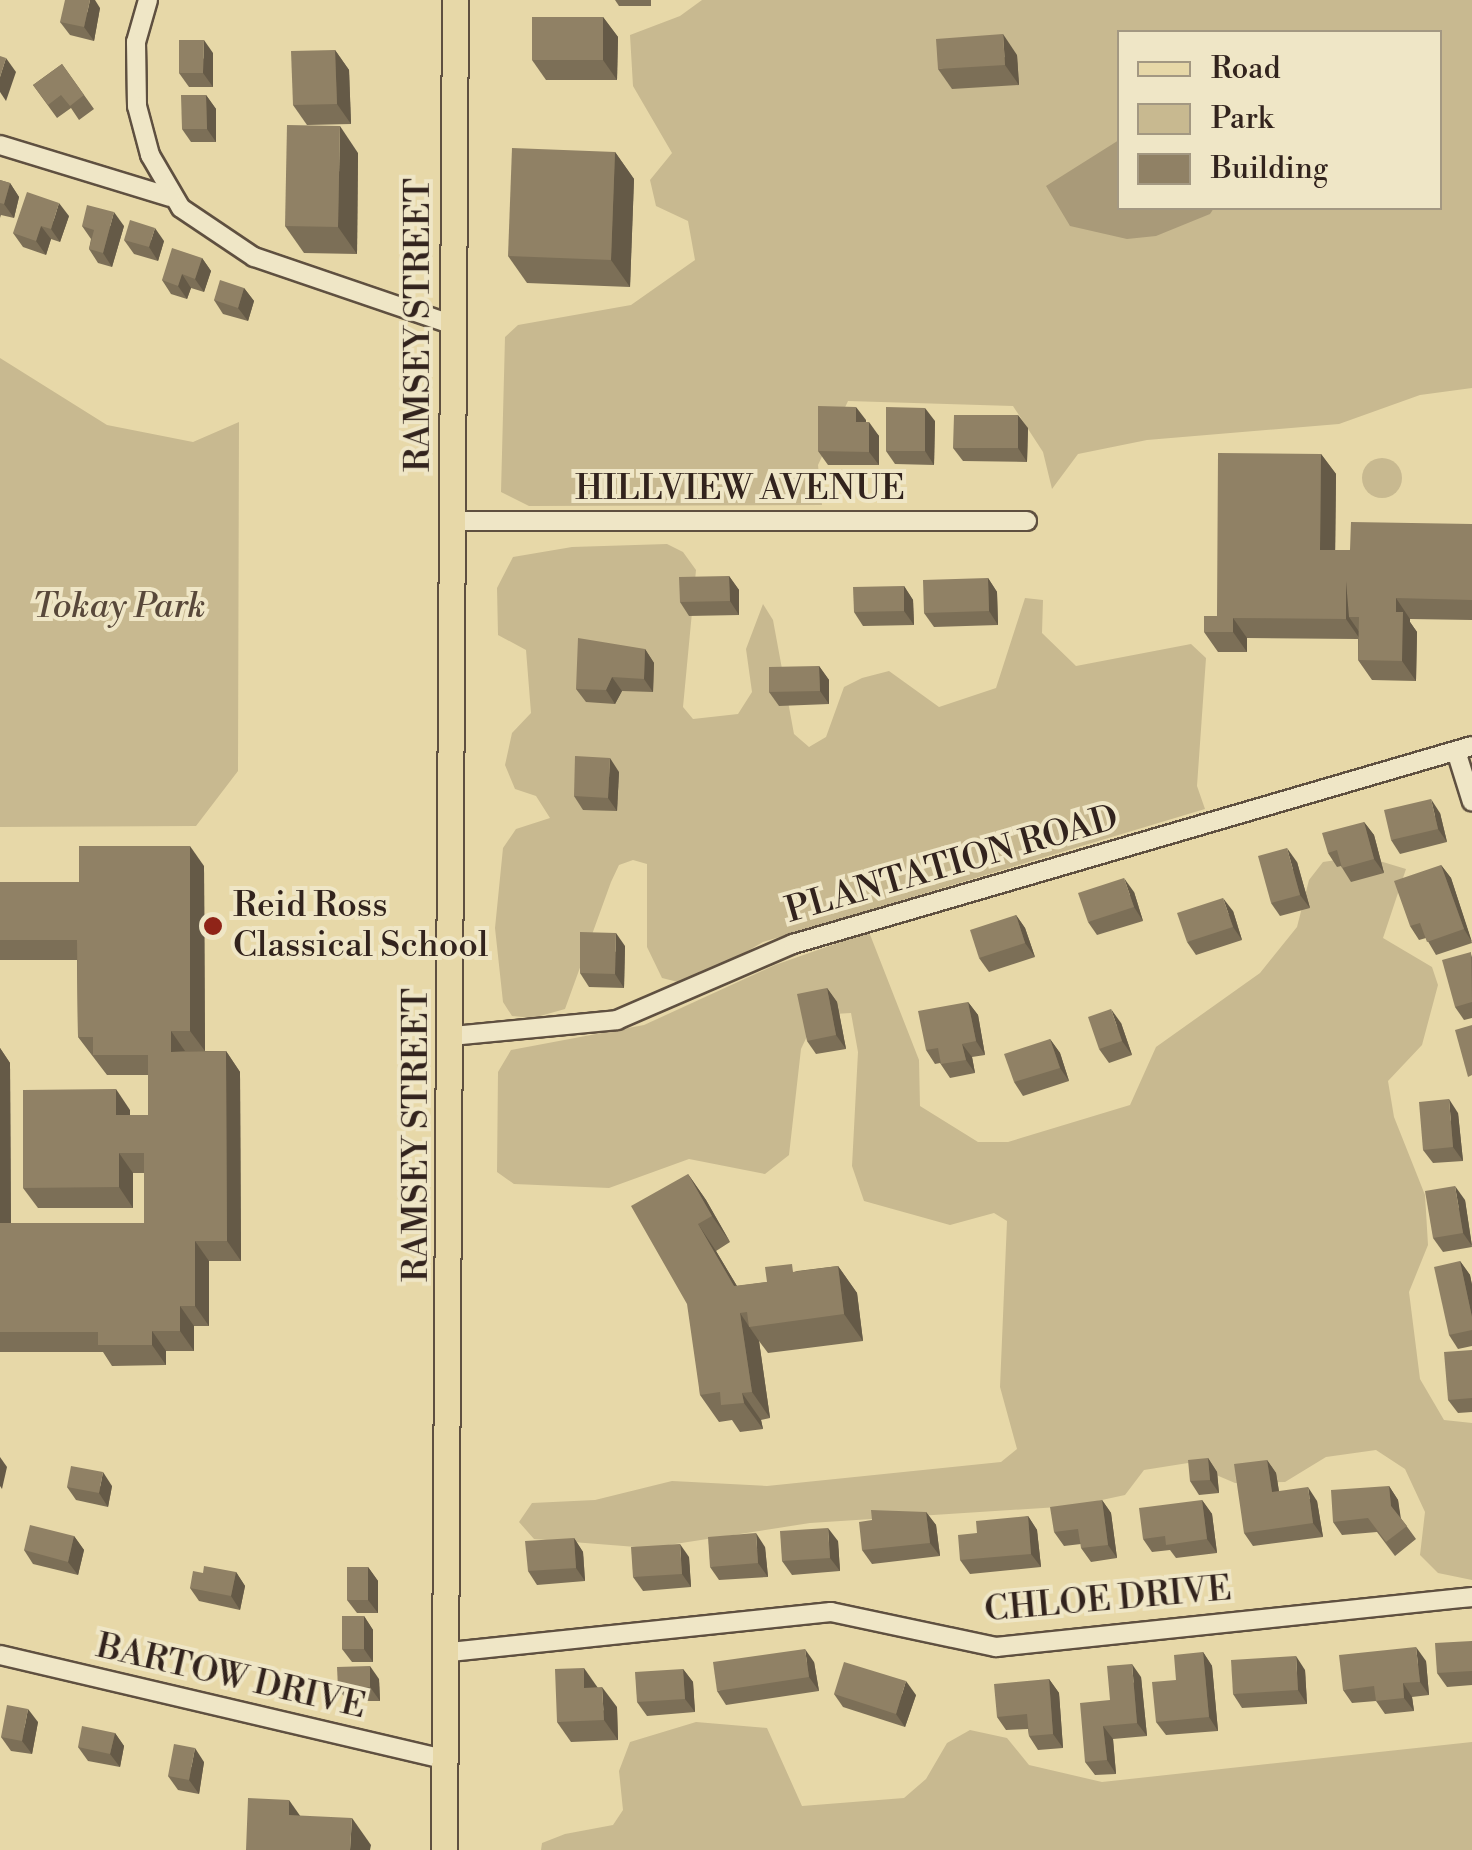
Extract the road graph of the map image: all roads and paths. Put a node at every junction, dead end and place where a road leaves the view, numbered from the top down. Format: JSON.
{"nodes":[{"id":1,"x":148,"y":0,"type":"edge"},
{"id":2,"x":456,"y":0,"type":"edge"},
{"id":3,"x":0,"y":144,"type":"edge"},
{"id":4,"x":170,"y":197,"type":"junction"},
{"id":5,"x":454,"y":325,"type":"junction"},
{"id":6,"x":454,"y":521,"type":"junction"},
{"id":7,"x":1027,"y":521,"type":"dead end"},
{"id":8,"x":1464,"y":748,"type":"edge"},
{"id":9,"x":1472,"y":802,"type":"edge"},
{"id":10,"x":452,"y":1036,"type":"junction"},
{"id":11,"x":1472,"y":1597,"type":"edge"},
{"id":12,"x":450,"y":1652,"type":"junction"},
{"id":13,"x":0,"y":1655,"type":"edge"},
{"id":14,"x":447,"y":1760,"type":"junction"},
{"id":15,"x":444,"y":1850,"type":"edge"}],
"edges":[{"from":1,"to":4,"type":"street"},
{"from":2,"to":5,"type":"main road","name":"RAMSEY STREET"},
{"from":3,"to":4,"type":"street"},
{"from":4,"to":5,"type":"street"},
{"from":5,"to":6,"type":"main road","name":"RAMSEY STREET"},
{"from":6,"to":7,"type":"street","name":"HILLVIEW AVENUE"},
{"from":6,"to":10,"type":"main road","name":"RAMSEY STREET"},
{"from":8,"to":9,"type":"street"},
{"from":8,"to":10,"type":"street","name":"PLANTATION ROAD"},
{"from":10,"to":12,"type":"main road","name":"RAMSEY STREET"},
{"from":11,"to":12,"type":"street","name":"CHLOE DRIVE"},
{"from":12,"to":14,"type":"main road","name":"RAMSEY STREET"},
{"from":13,"to":14,"type":"street","name":"BARTOW DRIVE"},
{"from":14,"to":15,"type":"main road","name":"RAMSEY STREET"}]}
